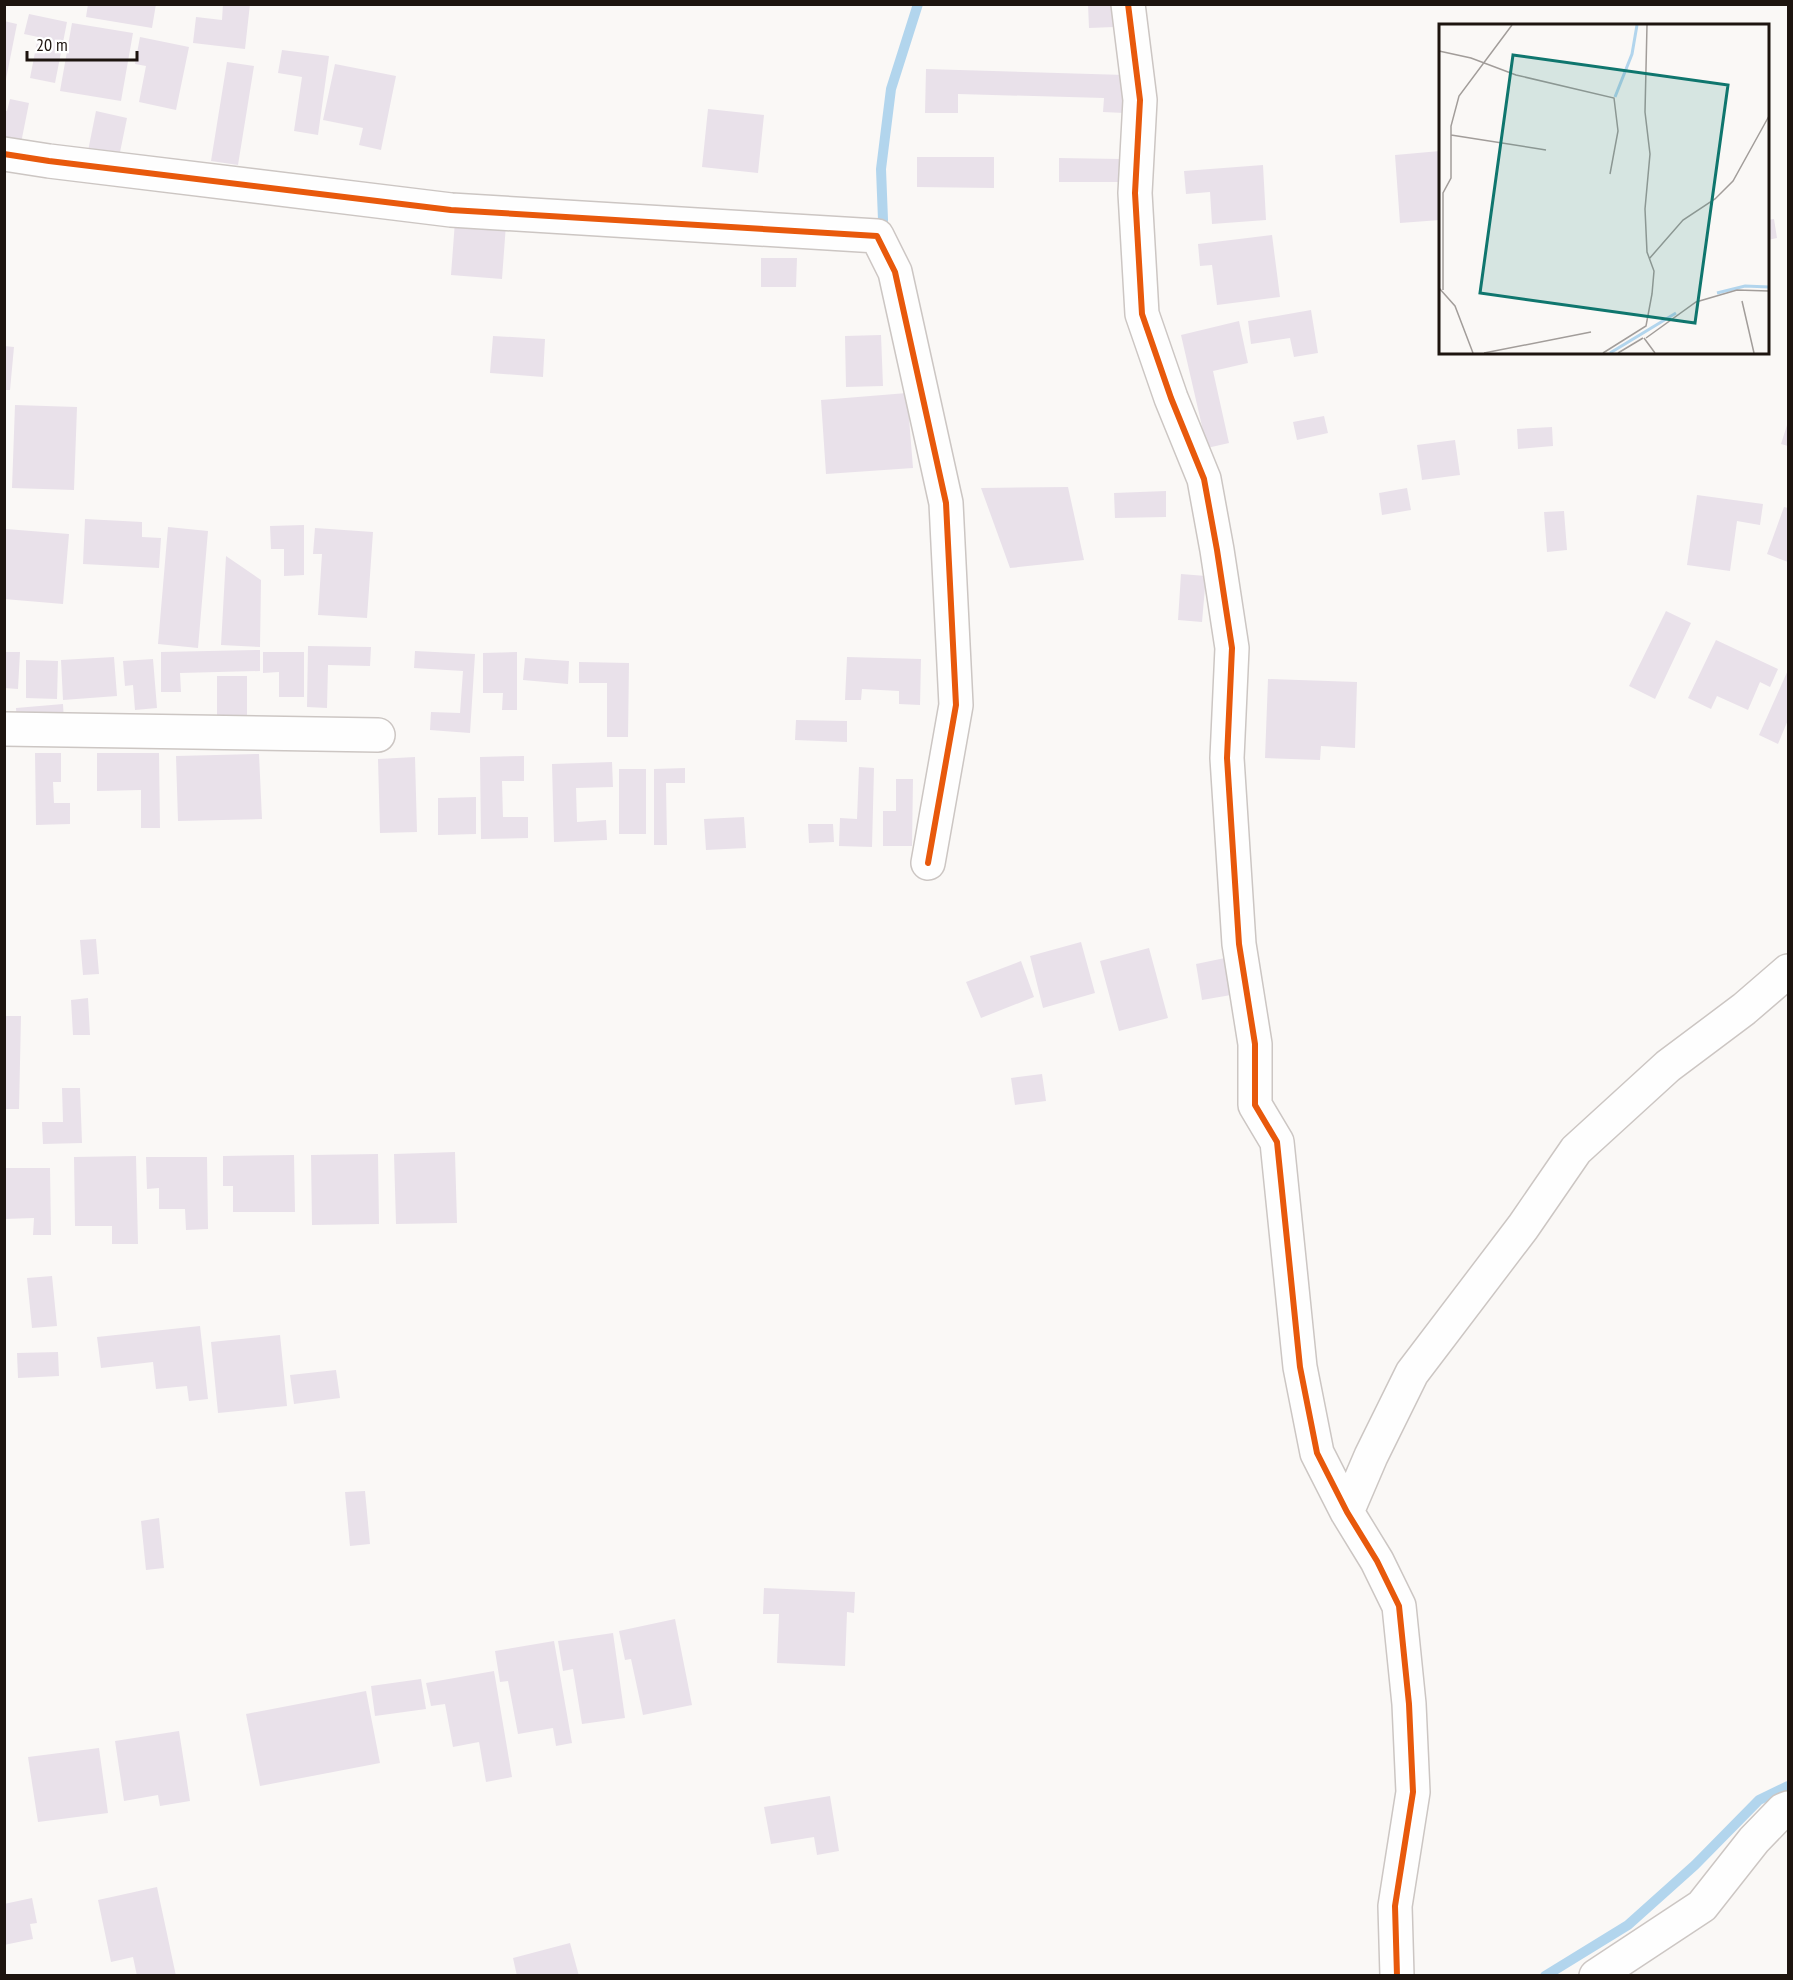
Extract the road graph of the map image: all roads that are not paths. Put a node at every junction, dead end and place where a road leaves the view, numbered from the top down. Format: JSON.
{"nodes":[{"id":1,"x":1128,"y":4,"type":"edge"},
{"id":2,"x":4,"y":154,"type":"edge"},
{"id":3,"x":4,"y":729,"type":"edge"},
{"id":4,"x":378,"y":735,"type":"dead end"},
{"id":5,"x":928,"y":863,"type":"dead end"},
{"id":6,"x":1788,"y":971,"type":"edge"},
{"id":7,"x":1347,"y":1512,"type":"junction"},
{"id":8,"x":1788,"y":1808,"type":"edge"},
{"id":9,"x":1397,"y":1976,"type":"edge"},
{"id":10,"x":1596,"y":1976,"type":"edge"}],
"edges":[{"from":1,"to":7,"type":"street"},
{"from":2,"to":5,"type":"street"},
{"from":3,"to":4,"type":"street"},
{"from":6,"to":7,"type":"street"},
{"from":7,"to":9,"type":"street"},
{"from":8,"to":10,"type":"street"}]}
